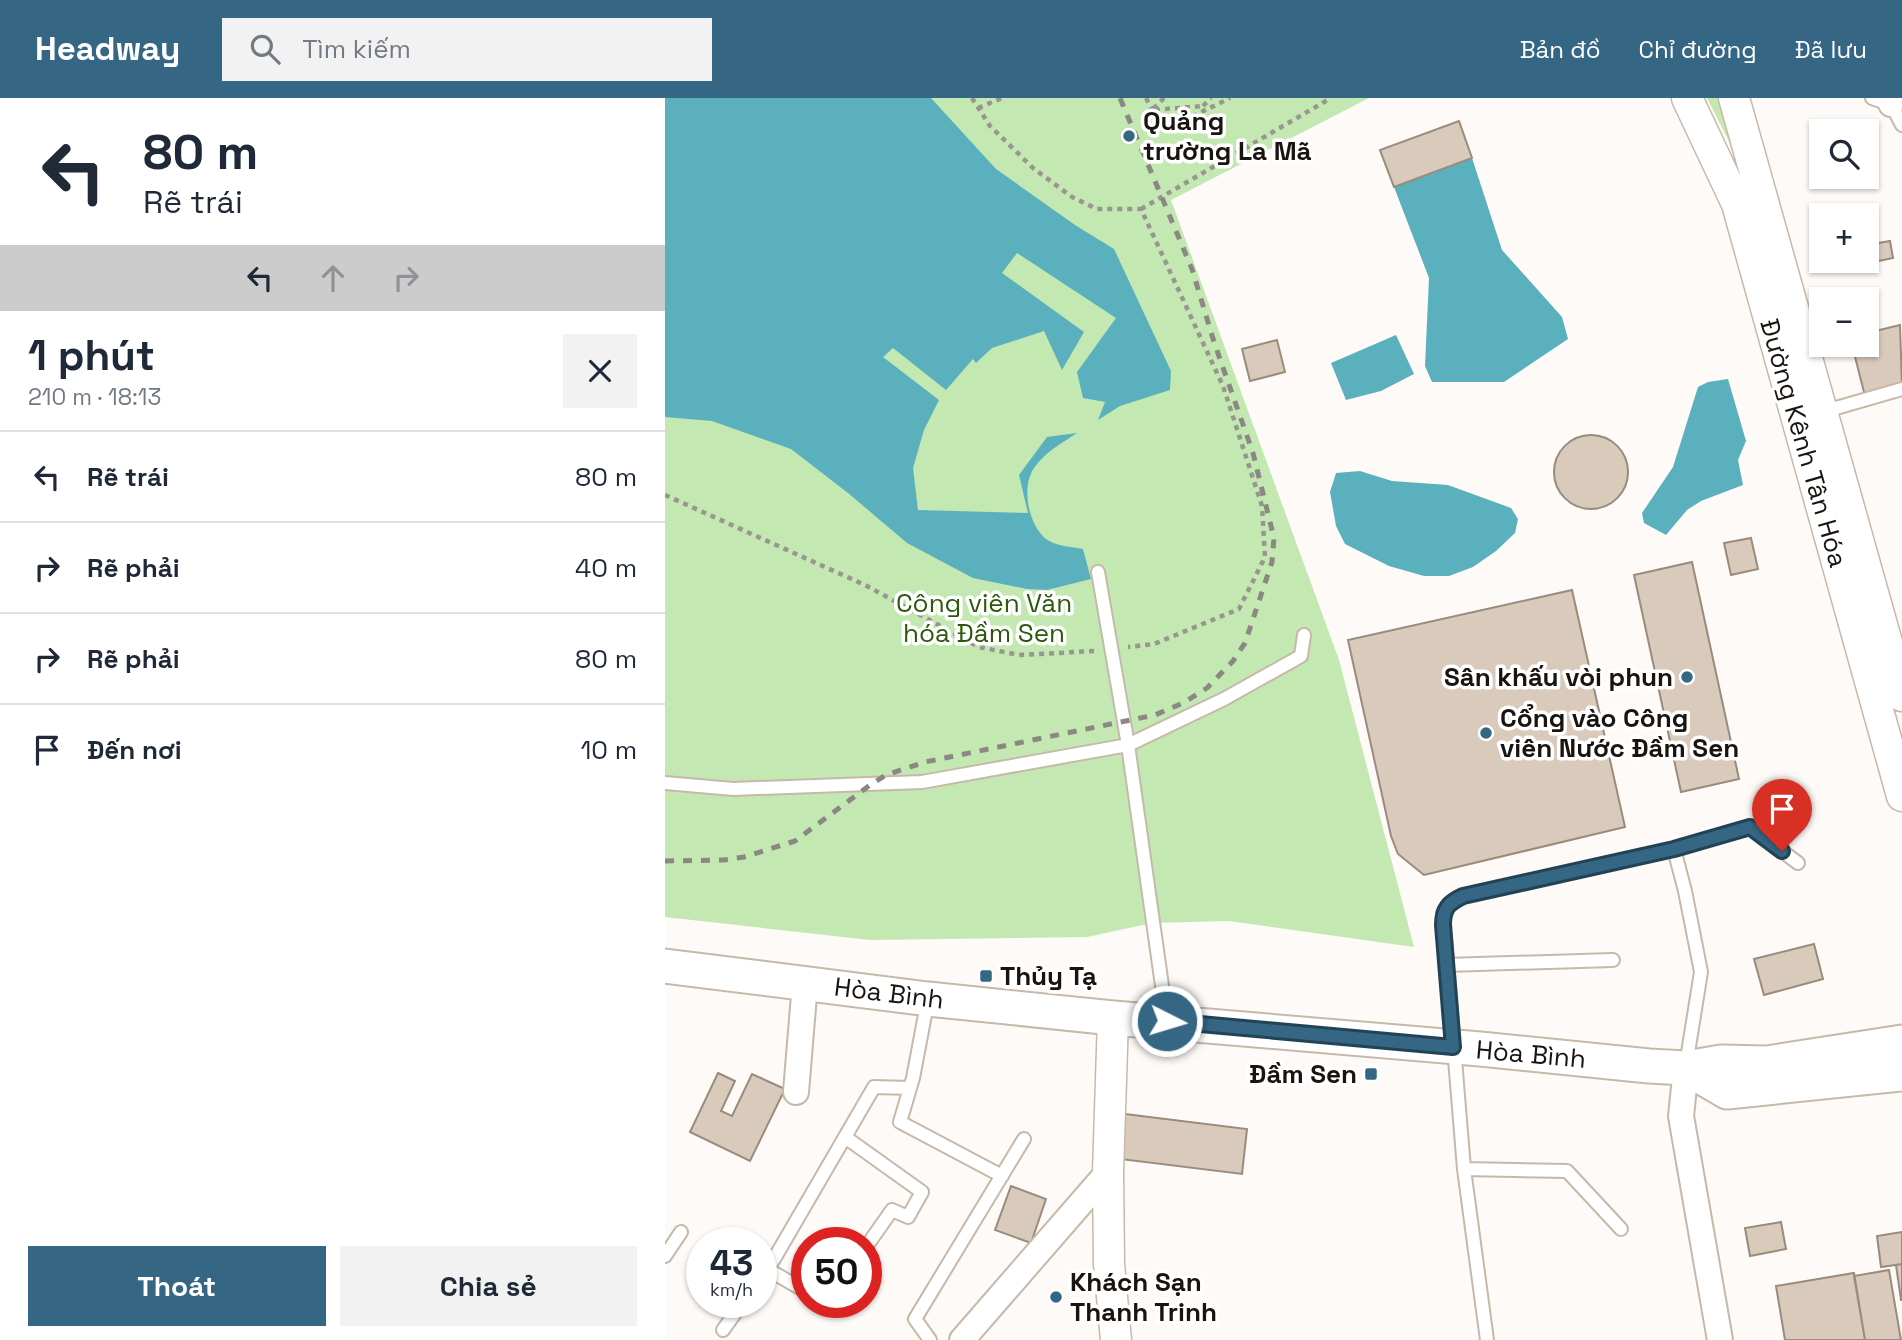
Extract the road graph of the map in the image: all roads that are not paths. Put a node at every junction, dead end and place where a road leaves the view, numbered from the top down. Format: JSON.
{"nodes":[{"id":1,"x":1687,"y":98,"type":"edge"},
{"id":2,"x":1734,"y":98,"type":"edge"},
{"id":3,"x":1902,"y":388,"type":"edge"},
{"id":4,"x":1822,"y":412,"type":"junction"},
{"id":5,"x":1098,"y":572,"type":"dead end"},
{"id":6,"x":1304,"y":635,"type":"dead end"},
{"id":7,"x":1902,"y":696,"type":"edge"},
{"id":8,"x":1128,"y":745,"type":"junction"},
{"id":9,"x":665,"y":783,"type":"edge"},
{"id":10,"x":1902,"y":796,"type":"edge"},
{"id":11,"x":1674,"y":849,"type":"junction"},
{"id":12,"x":1798,"y":863,"type":"dead end"},
{"id":13,"x":1613,"y":961,"type":"dead end"},
{"id":14,"x":1446,"y":965,"type":"junction"},
{"id":15,"x":665,"y":966,"type":"edge"},
{"id":16,"x":805,"y":983,"type":"junction"},
{"id":17,"x":928,"y":999,"type":"junction"},
{"id":18,"x":1113,"y":1018,"type":"junction"},
{"id":19,"x":1167,"y":1021,"type":"junction"},
{"id":20,"x":1902,"y":1042,"type":"edge"},
{"id":21,"x":1453,"y":1047,"type":"junction"},
{"id":22,"x":1686,"y":1068,"type":"junction"},
{"id":23,"x":1902,"y":1073,"type":"edge"},
{"id":24,"x":910,"y":1088,"type":"junction"},
{"id":25,"x":796,"y":1092,"type":"dead end"},
{"id":26,"x":845,"y":1137,"type":"junction"},
{"id":27,"x":1024,"y":1139,"type":"dead end"},
{"id":28,"x":1464,"y":1169,"type":"junction"},
{"id":29,"x":1108,"y":1172,"type":"junction"},
{"id":30,"x":1002,"y":1176,"type":"junction"},
{"id":31,"x":880,"y":1227,"type":"edge"},
{"id":32,"x":1621,"y":1229,"type":"dead end"},
{"id":33,"x":681,"y":1232,"type":"dead end"},
{"id":34,"x":777,"y":1251,"type":"edge"},
{"id":35,"x":665,"y":1256,"type":"edge"},
{"id":36,"x":732,"y":1318,"type":"edge"},
{"id":37,"x":723,"y":1330,"type":"dead end"},
{"id":38,"x":930,"y":1340,"type":"edge"},
{"id":39,"x":962,"y":1340,"type":"edge"},
{"id":40,"x":1116,"y":1340,"type":"edge"},
{"id":41,"x":1487,"y":1340,"type":"edge"},
{"id":42,"x":1720,"y":1340,"type":"edge"}],
"edges":[{"from":1,"to":10,"type":"street","name":"Đường Kênh Tân Hóa"},
{"from":2,"to":4,"type":"street","name":"Đường Kênh Tân Hóa"},
{"from":3,"to":4,"type":"lane"},
{"from":4,"to":7,"type":"street","name":"Đường Kênh Tân Hóa"},
{"from":5,"to":8,"type":"lane"},
{"from":6,"to":8,"type":"lane"},
{"from":8,"to":9,"type":"lane"},
{"from":8,"to":19,"type":"lane"},
{"from":11,"to":12,"type":"lane"},
{"from":11,"to":14,"type":"lane"},
{"from":11,"to":22,"type":"lane"},
{"from":13,"to":14,"type":"lane"},
{"from":14,"to":21,"type":"lane"},
{"from":15,"to":16,"type":"main road","name":"Hòa Bình"},
{"from":16,"to":17,"type":"main road","name":"Hòa Bình"},
{"from":16,"to":25,"type":"street"},
{"from":17,"to":18,"type":"main road","name":"Hòa Bình"},
{"from":17,"to":24,"type":"lane"},
{"from":18,"to":19,"type":"main road","name":"Hòa Bình"},
{"from":18,"to":29,"type":"street"},
{"from":19,"to":21,"type":"main road","name":"Hòa Bình"},
{"from":20,"to":22,"type":"main road","name":"Hòa Bình"},
{"from":21,"to":22,"type":"main road","name":"Hòa Bình"},
{"from":21,"to":28,"type":"lane"},
{"from":22,"to":23,"type":"main road","name":"Hòa Bình"},
{"from":22,"to":42,"type":"street"},
{"from":24,"to":26,"type":"lane"},
{"from":24,"to":30,"type":"lane"},
{"from":26,"to":31,"type":"lane"},
{"from":26,"to":34,"type":"lane"},
{"from":27,"to":30,"type":"lane"},
{"from":28,"to":32,"type":"lane"},
{"from":28,"to":41,"type":"lane"},
{"from":29,"to":39,"type":"street"},
{"from":29,"to":40,"type":"street"},
{"from":30,"to":38,"type":"lane"},
{"from":33,"to":35,"type":"lane"},
{"from":36,"to":37,"type":"lane"}]}
